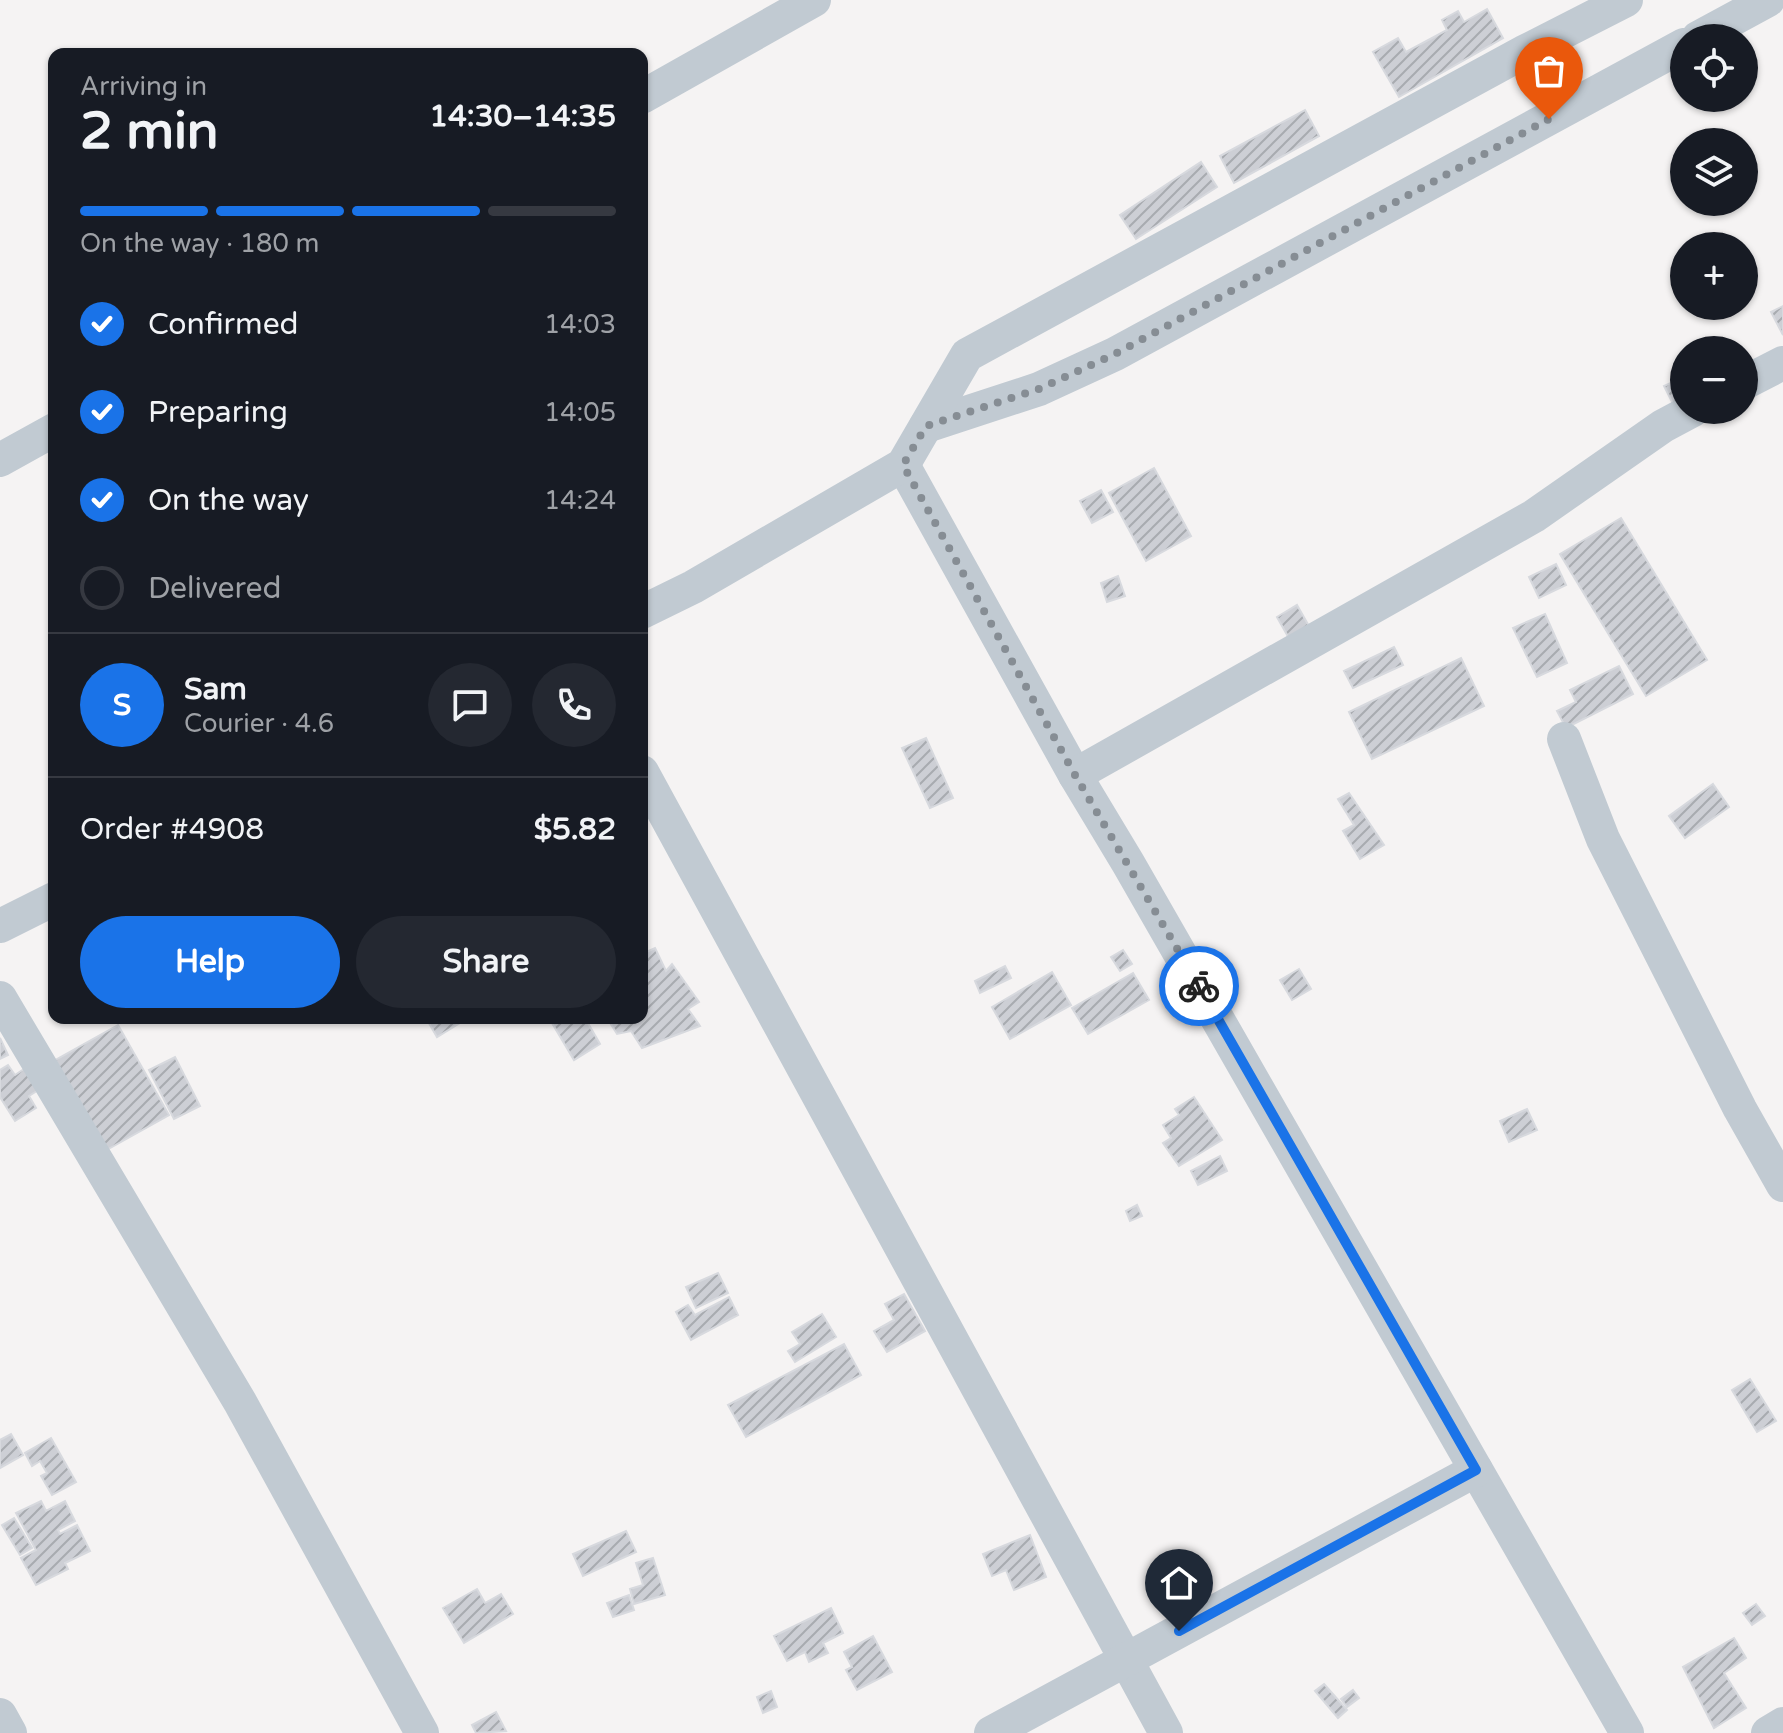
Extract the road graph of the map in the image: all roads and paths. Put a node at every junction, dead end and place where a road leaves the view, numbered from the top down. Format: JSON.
{"nodes":[{"id":1,"x":814,"y":0,"type":"edge"},
{"id":2,"x":1626,"y":0,"type":"edge"},
{"id":3,"x":1768,"y":0,"type":"edge"},
{"id":4,"x":1724,"y":24,"type":"edge"},
{"id":5,"x":1670,"y":53,"type":"edge"},
{"id":6,"x":648,"y":94,"type":"edge"},
{"id":7,"x":1783,"y":363,"type":"edge"},
{"id":8,"x":1758,"y":376,"type":"edge"},
{"id":9,"x":1670,"y":422,"type":"edge"},
{"id":10,"x":926,"y":426,"type":"junction"},
{"id":11,"x":48,"y":433,"type":"edge"},
{"id":12,"x":0,"y":460,"type":"edge"},
{"id":13,"x":903,"y":465,"type":"junction"},
{"id":14,"x":648,"y":609,"type":"edge"},
{"id":15,"x":1564,"y":739,"type":"dead end"},
{"id":16,"x":1075,"y":775,"type":"junction"},
{"id":17,"x":648,"y":783,"type":"edge"},
{"id":18,"x":48,"y":902,"type":"edge"},
{"id":19,"x":0,"y":926,"type":"edge"},
{"id":20,"x":0,"y":998,"type":"edge"},
{"id":21,"x":1783,"y":1185,"type":"edge"},
{"id":22,"x":1476,"y":1470,"type":"junction"},
{"id":23,"x":1125,"y":1661,"type":"junction"},
{"id":24,"x":0,"y":1715,"type":"edge"},
{"id":25,"x":1783,"y":1724,"type":"edge"},
{"id":26,"x":10,"y":1733,"type":"edge"},
{"id":27,"x":422,"y":1733,"type":"edge"},
{"id":28,"x":991,"y":1733,"type":"edge"},
{"id":29,"x":1166,"y":1733,"type":"edge"},
{"id":30,"x":1627,"y":1733,"type":"edge"},
{"id":31,"x":1768,"y":1733,"type":"edge"}],
"edges":[{"from":1,"to":6,"type":"street"},
{"from":2,"to":10,"type":"street"},
{"from":3,"to":4,"type":"street"},
{"from":5,"to":10,"type":"street"},
{"from":7,"to":8,"type":"street"},
{"from":9,"to":16,"type":"street"},
{"from":10,"to":13,"type":"street"},
{"from":11,"to":12,"type":"street"},
{"from":13,"to":14,"type":"street"},
{"from":13,"to":16,"type":"street"},
{"from":15,"to":21,"type":"street"},
{"from":16,"to":22,"type":"street"},
{"from":17,"to":23,"type":"street"},
{"from":18,"to":19,"type":"street"},
{"from":20,"to":27,"type":"street"},
{"from":22,"to":23,"type":"street"},
{"from":22,"to":30,"type":"street"},
{"from":23,"to":28,"type":"street"},
{"from":23,"to":29,"type":"street"},
{"from":24,"to":26,"type":"street"},
{"from":25,"to":31,"type":"street"}]}
